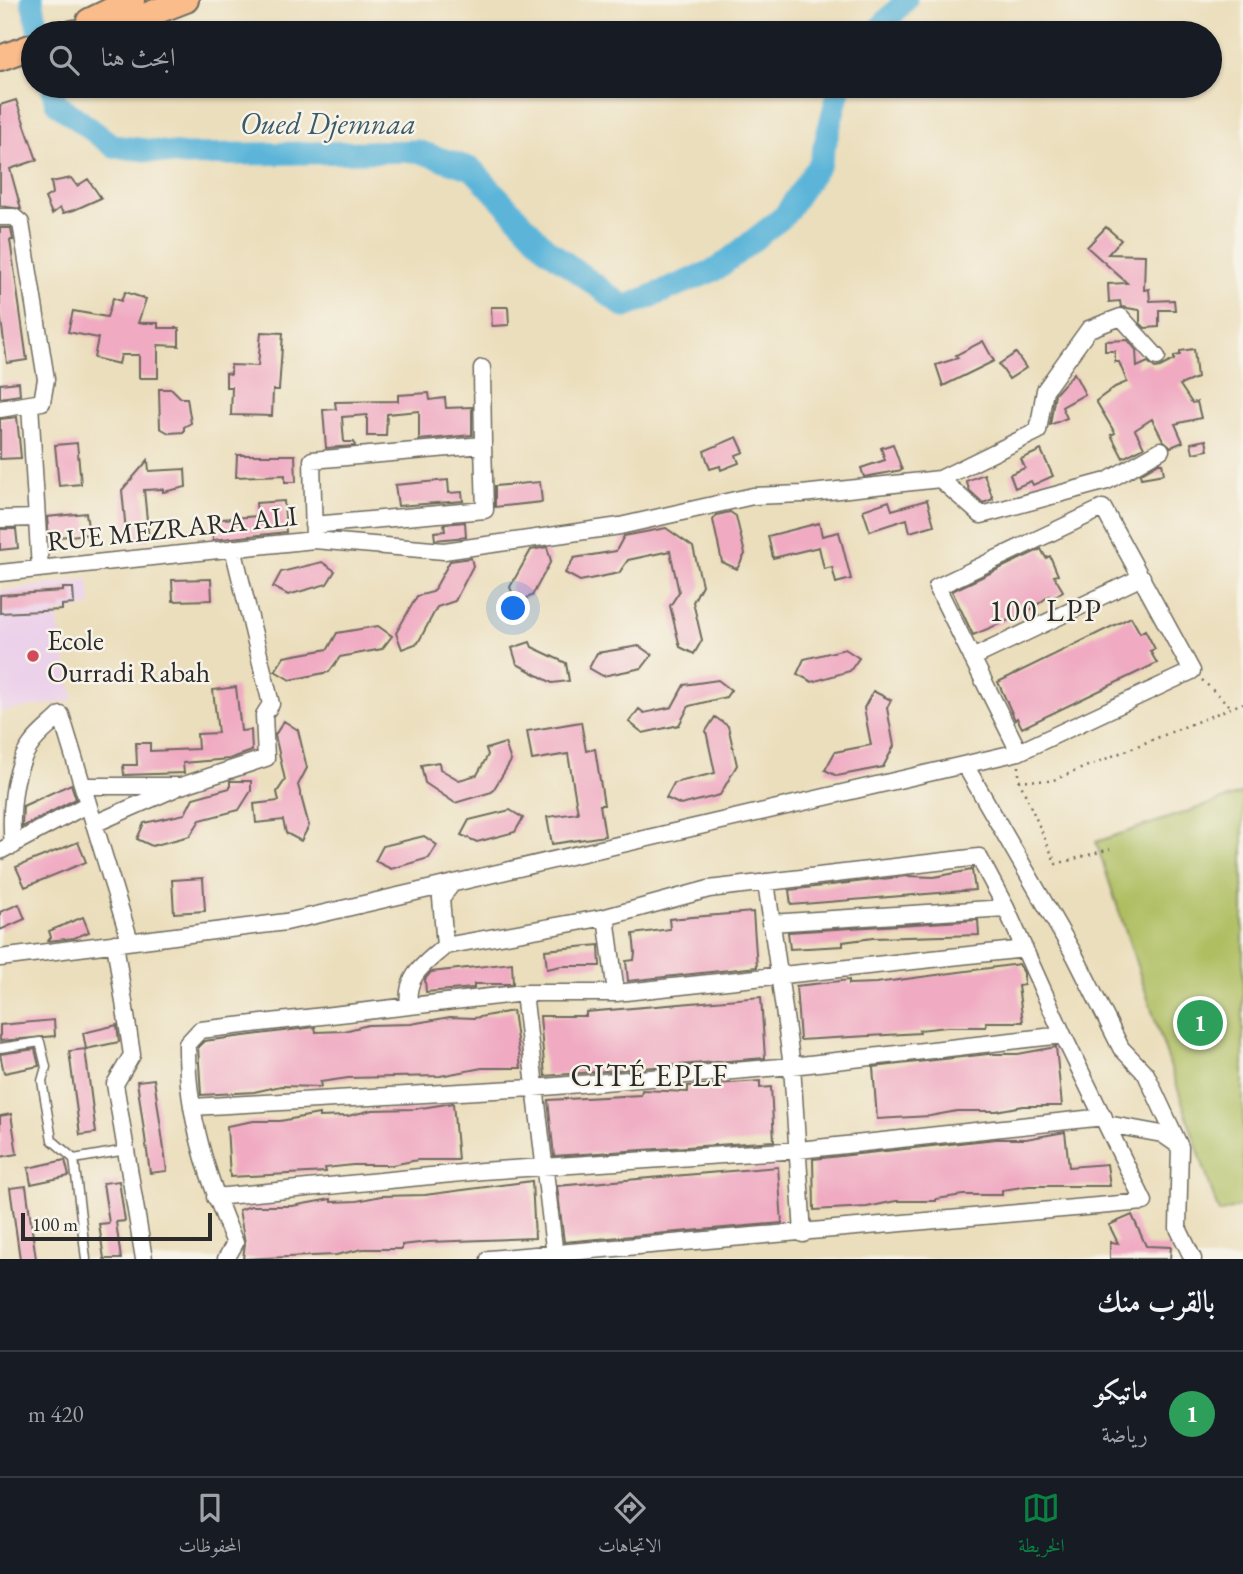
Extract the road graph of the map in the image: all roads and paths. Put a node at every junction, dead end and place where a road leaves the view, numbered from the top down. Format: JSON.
{"nodes":[{"id":1,"x":132,"y":0,"type":"edge"},
{"id":2,"x":186,"y":0,"type":"edge"},
{"id":3,"x":93,"y":21,"type":"edge"},
{"id":4,"x":132,"y":21,"type":"edge"},
{"id":5,"x":21,"y":50,"type":"edge"},
{"id":6,"x":0,"y":58,"type":"edge"},
{"id":7,"x":0,"y":218,"type":"edge"},
{"id":8,"x":1157,"y":357,"type":"dead end"},
{"id":9,"x":482,"y":368,"type":"dead end"},
{"id":10,"x":30,"y":404,"type":"junction"},
{"id":11,"x":0,"y":409,"type":"edge"},
{"id":12,"x":483,"y":445,"type":"junction"},
{"id":13,"x":1161,"y":450,"type":"dead end"},
{"id":14,"x":940,"y":479,"type":"junction"},
{"id":15,"x":1107,"y":481,"type":"junction"},
{"id":16,"x":1103,"y":508,"type":"junction"},
{"id":17,"x":37,"y":518,"type":"junction"},
{"id":18,"x":0,"y":519,"type":"edge"},
{"id":19,"x":314,"y":533,"type":"junction"},
{"id":20,"x":233,"y":548,"type":"junction"},
{"id":21,"x":40,"y":569,"type":"junction"},
{"id":22,"x":0,"y":573,"type":"edge"},
{"id":23,"x":1142,"y":577,"type":"junction"},
{"id":24,"x":972,"y":658,"type":"junction"},
{"id":25,"x":1192,"y":671,"type":"junction"},
{"id":26,"x":1243,"y":703,"type":"edge"},
{"id":27,"x":1231,"y":707,"type":"junction"},
{"id":28,"x":1019,"y":752,"type":"junction"},
{"id":29,"x":965,"y":765,"type":"junction"},
{"id":30,"x":1019,"y":780,"type":"junction"},
{"id":31,"x":83,"y":786,"type":"junction"},
{"id":32,"x":181,"y":786,"type":"junction"},
{"id":33,"x":88,"y":804,"type":"junction"},
{"id":34,"x":94,"y":824,"type":"junction"},
{"id":35,"x":6,"y":849,"type":"edge"},
{"id":36,"x":1110,"y":849,"type":"dead end"},
{"id":37,"x":766,"y":882,"type":"junction"},
{"id":38,"x":452,"y":884,"type":"junction"},
{"id":39,"x":1006,"y":908,"type":"junction"},
{"id":40,"x":606,"y":917,"type":"junction"},
{"id":41,"x":770,"y":923,"type":"junction"},
{"id":42,"x":122,"y":942,"type":"junction"},
{"id":43,"x":445,"y":947,"type":"junction"},
{"id":44,"x":1025,"y":949,"type":"junction"},
{"id":45,"x":0,"y":958,"type":"edge"},
{"id":46,"x":778,"y":976,"type":"junction"},
{"id":47,"x":524,"y":993,"type":"junction"},
{"id":48,"x":615,"y":993,"type":"junction"},
{"id":49,"x":409,"y":1005,"type":"junction"},
{"id":50,"x":1063,"y":1035,"type":"junction"},
{"id":51,"x":0,"y":1048,"type":"edge"},
{"id":52,"x":792,"y":1066,"type":"junction"},
{"id":53,"x":533,"y":1088,"type":"junction"},
{"id":54,"x":191,"y":1107,"type":"junction"},
{"id":55,"x":1106,"y":1120,"type":"junction"},
{"id":56,"x":1180,"y":1147,"type":"junction"},
{"id":57,"x":126,"y":1150,"type":"junction"},
{"id":58,"x":799,"y":1150,"type":"junction"},
{"id":59,"x":74,"y":1159,"type":"junction"},
{"id":60,"x":544,"y":1168,"type":"junction"},
{"id":61,"x":215,"y":1197,"type":"junction"},
{"id":62,"x":803,"y":1234,"type":"junction"},
{"id":63,"x":555,"y":1256,"type":"junction"},
{"id":64,"x":86,"y":1259,"type":"edge"},
{"id":65,"x":145,"y":1259,"type":"edge"},
{"id":66,"x":226,"y":1259,"type":"edge"},
{"id":67,"x":489,"y":1259,"type":"edge"},
{"id":68,"x":1193,"y":1259,"type":"edge"}],
"edges":[{"from":1,"to":3,"type":"main road"},
{"from":2,"to":4,"type":"main road"},
{"from":5,"to":6,"type":"main road"},
{"from":7,"to":10,"type":"street"},
{"from":8,"to":14,"type":"street"},
{"from":9,"to":12,"type":"street"},
{"from":10,"to":11,"type":"street"},
{"from":10,"to":17,"type":"street"},
{"from":12,"to":19,"type":"street"},
{"from":12,"to":19,"type":"street","name":"RUE MEZRARA ALI"},
{"from":13,"to":15,"type":"street"},
{"from":14,"to":15,"type":"street"},
{"from":14,"to":19,"type":"street"},
{"from":15,"to":16,"type":"street"},
{"from":16,"to":23,"type":"street"},
{"from":16,"to":24,"type":"street"},
{"from":17,"to":18,"type":"street"},
{"from":17,"to":21,"type":"street"},
{"from":19,"to":20,"type":"street","name":"RUE MEZRARA ALI"},
{"from":20,"to":21,"type":"street","name":"RUE MEZRARA ALI"},
{"from":20,"to":32,"type":"street"},
{"from":21,"to":22,"type":"street","name":"RUE MEZRARA ALI"},
{"from":23,"to":24,"type":"street"},
{"from":23,"to":25,"type":"street"},
{"from":24,"to":28,"type":"street"},
{"from":25,"to":27,"type":"path"},
{"from":25,"to":28,"type":"street"},
{"from":26,"to":27,"type":"path"},
{"from":27,"to":30,"type":"path"},
{"from":28,"to":29,"type":"street"},
{"from":28,"to":30,"type":"path"},
{"from":29,"to":38,"type":"street"},
{"from":29,"to":56,"type":"street"},
{"from":30,"to":36,"type":"path"},
{"from":31,"to":32,"type":"street"},
{"from":31,"to":33,"type":"street"},
{"from":31,"to":35,"type":"street"},
{"from":32,"to":34,"type":"street"},
{"from":33,"to":34,"type":"street"},
{"from":33,"to":35,"type":"street"},
{"from":34,"to":42,"type":"street"},
{"from":37,"to":39,"type":"street"},
{"from":37,"to":40,"type":"street"},
{"from":37,"to":41,"type":"street"},
{"from":38,"to":42,"type":"street"},
{"from":38,"to":43,"type":"street"},
{"from":39,"to":41,"type":"street"},
{"from":39,"to":44,"type":"street"},
{"from":40,"to":43,"type":"street"},
{"from":40,"to":48,"type":"street"},
{"from":41,"to":46,"type":"street"},
{"from":42,"to":45,"type":"street"},
{"from":42,"to":57,"type":"street"},
{"from":43,"to":49,"type":"street"},
{"from":44,"to":46,"type":"street"},
{"from":44,"to":50,"type":"street"},
{"from":46,"to":48,"type":"street"},
{"from":46,"to":52,"type":"street"},
{"from":47,"to":48,"type":"street"},
{"from":47,"to":49,"type":"street"},
{"from":47,"to":53,"type":"street"},
{"from":49,"to":54,"type":"street"},
{"from":50,"to":52,"type":"street"},
{"from":50,"to":55,"type":"street"},
{"from":51,"to":59,"type":"lane"},
{"from":52,"to":53,"type":"street"},
{"from":52,"to":58,"type":"street"},
{"from":53,"to":54,"type":"street"},
{"from":53,"to":60,"type":"street"},
{"from":54,"to":61,"type":"street"},
{"from":55,"to":56,"type":"street"},
{"from":55,"to":58,"type":"street"},
{"from":55,"to":62,"type":"street"},
{"from":56,"to":68,"type":"street"},
{"from":57,"to":59,"type":"lane"},
{"from":57,"to":65,"type":"street"},
{"from":58,"to":60,"type":"street"},
{"from":58,"to":62,"type":"street"},
{"from":59,"to":64,"type":"lane"},
{"from":60,"to":61,"type":"street"},
{"from":60,"to":63,"type":"street"},
{"from":61,"to":66,"type":"street"},
{"from":62,"to":63,"type":"street"},
{"from":63,"to":67,"type":"street"}]}
